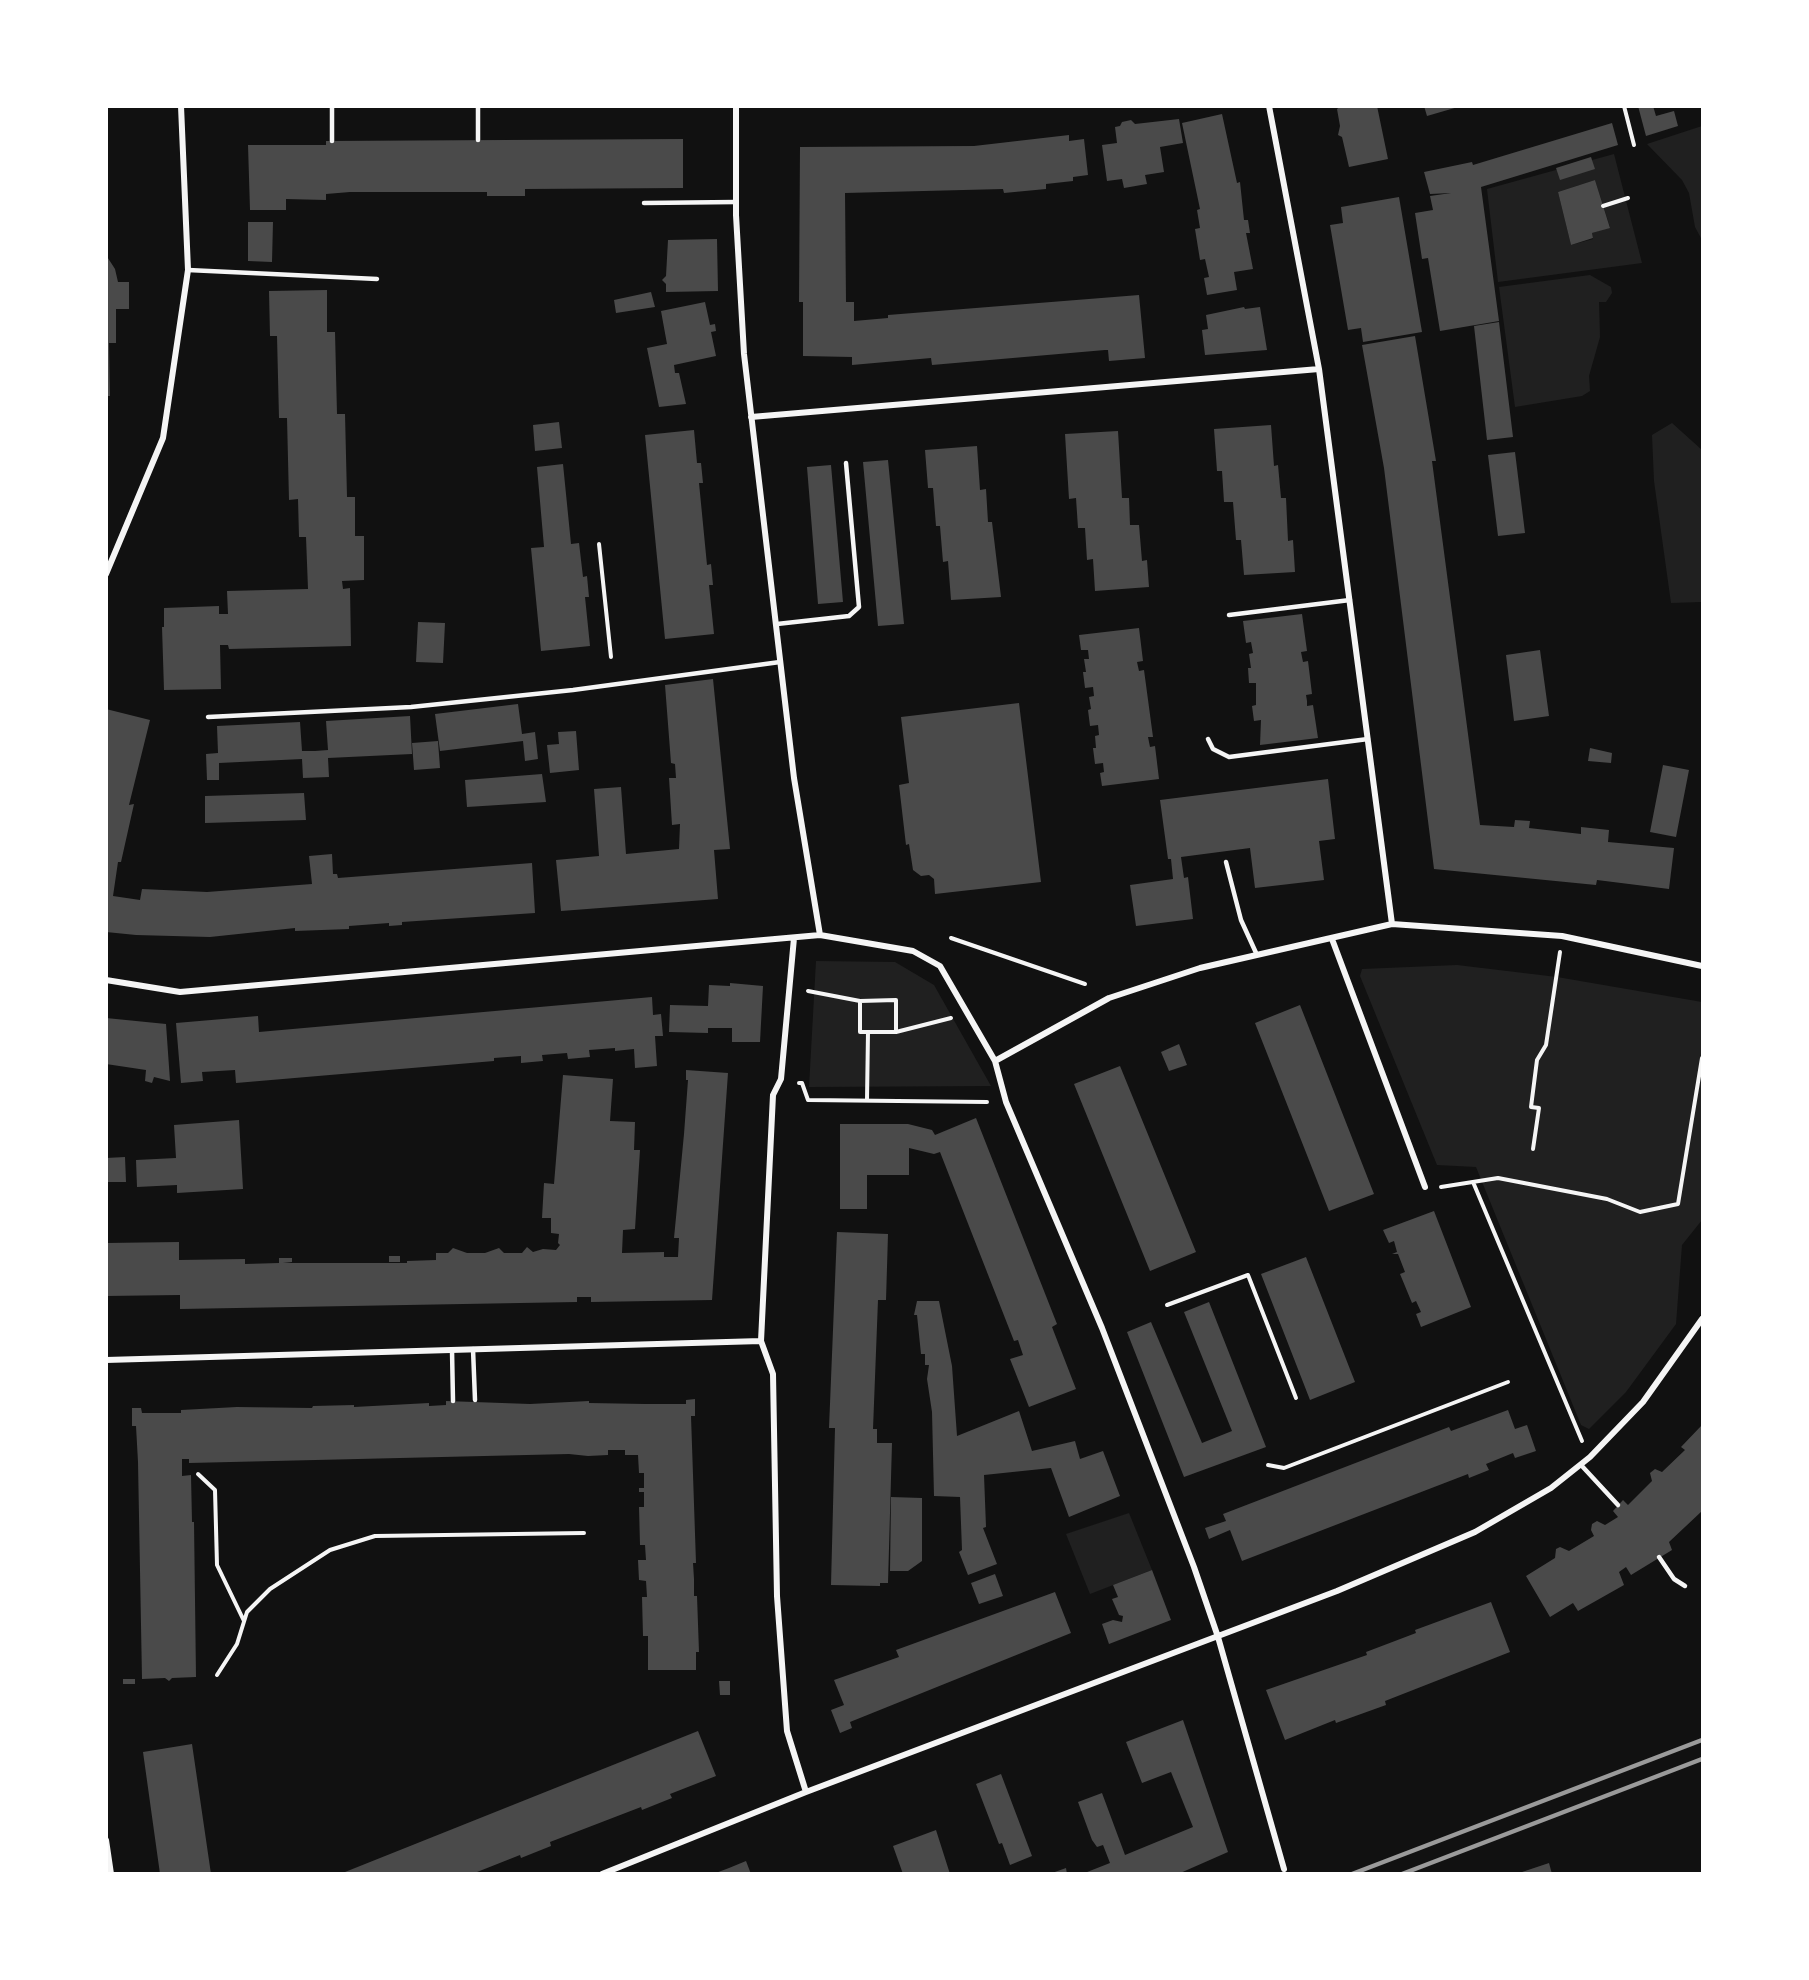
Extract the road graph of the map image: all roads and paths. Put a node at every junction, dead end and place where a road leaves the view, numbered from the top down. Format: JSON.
{"nodes":[{"id":1,"x":181,"y":106,"type":"edge"},
{"id":2,"x":332,"y":106,"type":"edge"},
{"id":3,"x":478,"y":106,"type":"edge"},
{"id":4,"x":736,"y":106,"type":"edge"},
{"id":5,"x":1269,"y":106,"type":"edge"},
{"id":6,"x":1624,"y":106,"type":"edge"},
{"id":7,"x":478,"y":140,"type":"dead end"},
{"id":8,"x":332,"y":141,"type":"dead end"},
{"id":9,"x":1634,"y":145,"type":"dead end"},
{"id":10,"x":1628,"y":198,"type":"dead end"},
{"id":11,"x":736,"y":202,"type":"junction"},
{"id":12,"x":644,"y":203,"type":"dead end"},
{"id":13,"x":1603,"y":206,"type":"dead end"},
{"id":14,"x":188,"y":270,"type":"junction"},
{"id":15,"x":377,"y":279,"type":"dead end"},
{"id":16,"x":1319,"y":369,"type":"junction"},
{"id":17,"x":751,"y":417,"type":"junction"},
{"id":18,"x":846,"y":463,"type":"dead end"},
{"id":19,"x":599,"y":544,"type":"dead end"},
{"id":20,"x":106,"y":574,"type":"edge"},
{"id":21,"x":1350,"y":600,"type":"junction"},
{"id":22,"x":1229,"y":615,"type":"dead end"},
{"id":23,"x":777,"y":624,"type":"junction"},
{"id":24,"x":611,"y":657,"type":"dead end"},
{"id":25,"x":780,"y":662,"type":"junction"},
{"id":26,"x":208,"y":717,"type":"dead end"},
{"id":27,"x":1208,"y":739,"type":"dead end"},
{"id":28,"x":1368,"y":739,"type":"junction"},
{"id":29,"x":1226,"y":862,"type":"dead end"},
{"id":30,"x":1392,"y":924,"type":"junction"},
{"id":31,"x":820,"y":935,"type":"junction"},
{"id":32,"x":1562,"y":936,"type":"junction"},
{"id":33,"x":794,"y":938,"type":"junction"},
{"id":34,"x":951,"y":938,"type":"dead end"},
{"id":35,"x":1332,"y":939,"type":"junction"},
{"id":36,"x":1257,"y":955,"type":"junction"},
{"id":37,"x":1702,"y":966,"type":"edge"},
{"id":38,"x":106,"y":980,"type":"edge"},
{"id":39,"x":1085,"y":984,"type":"dead end"},
{"id":40,"x":789,"y":988,"type":"junction"},
{"id":41,"x":860,"y":1001,"type":"junction"},
{"id":42,"x":953,"y":1017,"type":"dead end"},
{"id":43,"x":868,"y":1032,"type":"junction"},
{"id":44,"x":896,"y":1032,"type":"junction"},
{"id":45,"x":1702,"y":1059,"type":"edge"},
{"id":46,"x":995,"y":1061,"type":"junction"},
{"id":47,"x":781,"y":1079,"type":"junction"},
{"id":48,"x":867,"y":1100,"type":"junction"},
{"id":49,"x":1006,"y":1102,"type":"junction"},
{"id":50,"x":1533,"y":1149,"type":"dead end"},
{"id":51,"x":1473,"y":1182,"type":"junction"},
{"id":52,"x":1425,"y":1187,"type":"joint"},
{"id":53,"x":1167,"y":1305,"type":"dead end"},
{"id":54,"x":1702,"y":1319,"type":"edge"},
{"id":55,"x":761,"y":1341,"type":"junction"},
{"id":56,"x":473,"y":1349,"type":"junction"},
{"id":57,"x":452,"y":1350,"type":"junction"},
{"id":58,"x":106,"y":1360,"type":"edge"},
{"id":59,"x":1508,"y":1382,"type":"dead end"},
{"id":60,"x":1296,"y":1398,"type":"dead end"},
{"id":61,"x":475,"y":1400,"type":"dead end"},
{"id":62,"x":453,"y":1401,"type":"dead end"},
{"id":63,"x":1590,"y":1457,"type":"junction"},
{"id":64,"x":1268,"y":1465,"type":"dead end"},
{"id":65,"x":1581,"y":1465,"type":"junction"},
{"id":66,"x":198,"y":1474,"type":"dead end"},
{"id":67,"x":1618,"y":1505,"type":"dead end"},
{"id":68,"x":584,"y":1533,"type":"dead end"},
{"id":69,"x":1659,"y":1557,"type":"dead end"},
{"id":70,"x":1685,"y":1586,"type":"dead end"},
{"id":71,"x":245,"y":1621,"type":"junction"},
{"id":72,"x":1218,"y":1637,"type":"junction"},
{"id":73,"x":217,"y":1675,"type":"dead end"},
{"id":74,"x":806,"y":1792,"type":"junction"},
{"id":75,"x":106,"y":1840,"type":"edge"},
{"id":76,"x":1284,"y":1869,"type":"dead end"},
{"id":77,"x":111,"y":1874,"type":"edge"},
{"id":78,"x":602,"y":1874,"type":"edge"}],
"edges":[{"from":1,"to":14,"type":"street"},
{"from":2,"to":8,"type":"lane"},
{"from":3,"to":7,"type":"lane"},
{"from":4,"to":11,"type":"street"},
{"from":5,"to":16,"type":"street"},
{"from":6,"to":9,"type":"path"},
{"from":10,"to":13,"type":"path"},
{"from":11,"to":12,"type":"lane"},
{"from":11,"to":17,"type":"street"},
{"from":14,"to":15,"type":"lane"},
{"from":14,"to":20,"type":"street"},
{"from":16,"to":17,"type":"street"},
{"from":16,"to":21,"type":"street"},
{"from":17,"to":23,"type":"street"},
{"from":18,"to":23,"type":"lane"},
{"from":19,"to":24,"type":"path"},
{"from":21,"to":22,"type":"lane"},
{"from":21,"to":28,"type":"street"},
{"from":23,"to":25,"type":"street"},
{"from":25,"to":26,"type":"lane"},
{"from":25,"to":31,"type":"street"},
{"from":27,"to":28,"type":"lane"},
{"from":28,"to":30,"type":"street"},
{"from":29,"to":36,"type":"lane"},
{"from":30,"to":32,"type":"street"},
{"from":30,"to":35,"type":"street"},
{"from":31,"to":33,"type":"street"},
{"from":31,"to":46,"type":"street"},
{"from":32,"to":37,"type":"street"},
{"from":32,"to":50,"type":"path"},
{"from":33,"to":38,"type":"street"},
{"from":33,"to":40,"type":"street"},
{"from":34,"to":39,"type":"path"},
{"from":35,"to":36,"type":"street"},
{"from":35,"to":52,"type":"street"},
{"from":36,"to":46,"type":"street"},
{"from":40,"to":41,"type":"path"},
{"from":40,"to":47,"type":"street"},
{"from":41,"to":43,"type":"path"},
{"from":41,"to":44,"type":"path"},
{"from":42,"to":44,"type":"path"},
{"from":43,"to":44,"type":"path"},
{"from":43,"to":48,"type":"path"},
{"from":45,"to":51,"type":"path"},
{"from":46,"to":49,"type":"street"},
{"from":47,"to":48,"type":"path"},
{"from":47,"to":55,"type":"street"},
{"from":48,"to":49,"type":"path"},
{"from":49,"to":72,"type":"street"},
{"from":51,"to":52,"type":"path"},
{"from":51,"to":63,"type":"path"},
{"from":53,"to":60,"type":"path"},
{"from":54,"to":63,"type":"street"},
{"from":55,"to":56,"type":"street"},
{"from":55,"to":74,"type":"street"},
{"from":56,"to":57,"type":"street"},
{"from":56,"to":61,"type":"lane"},
{"from":57,"to":58,"type":"street"},
{"from":57,"to":62,"type":"lane"},
{"from":59,"to":64,"type":"path"},
{"from":63,"to":65,"type":"street"},
{"from":65,"to":67,"type":"lane"},
{"from":65,"to":72,"type":"street"},
{"from":66,"to":71,"type":"path"},
{"from":68,"to":71,"type":"path"},
{"from":69,"to":70,"type":"lane"},
{"from":71,"to":73,"type":"path"},
{"from":72,"to":74,"type":"street"},
{"from":72,"to":76,"type":"street"},
{"from":74,"to":78,"type":"street"},
{"from":75,"to":77,"type":"street"}]}
